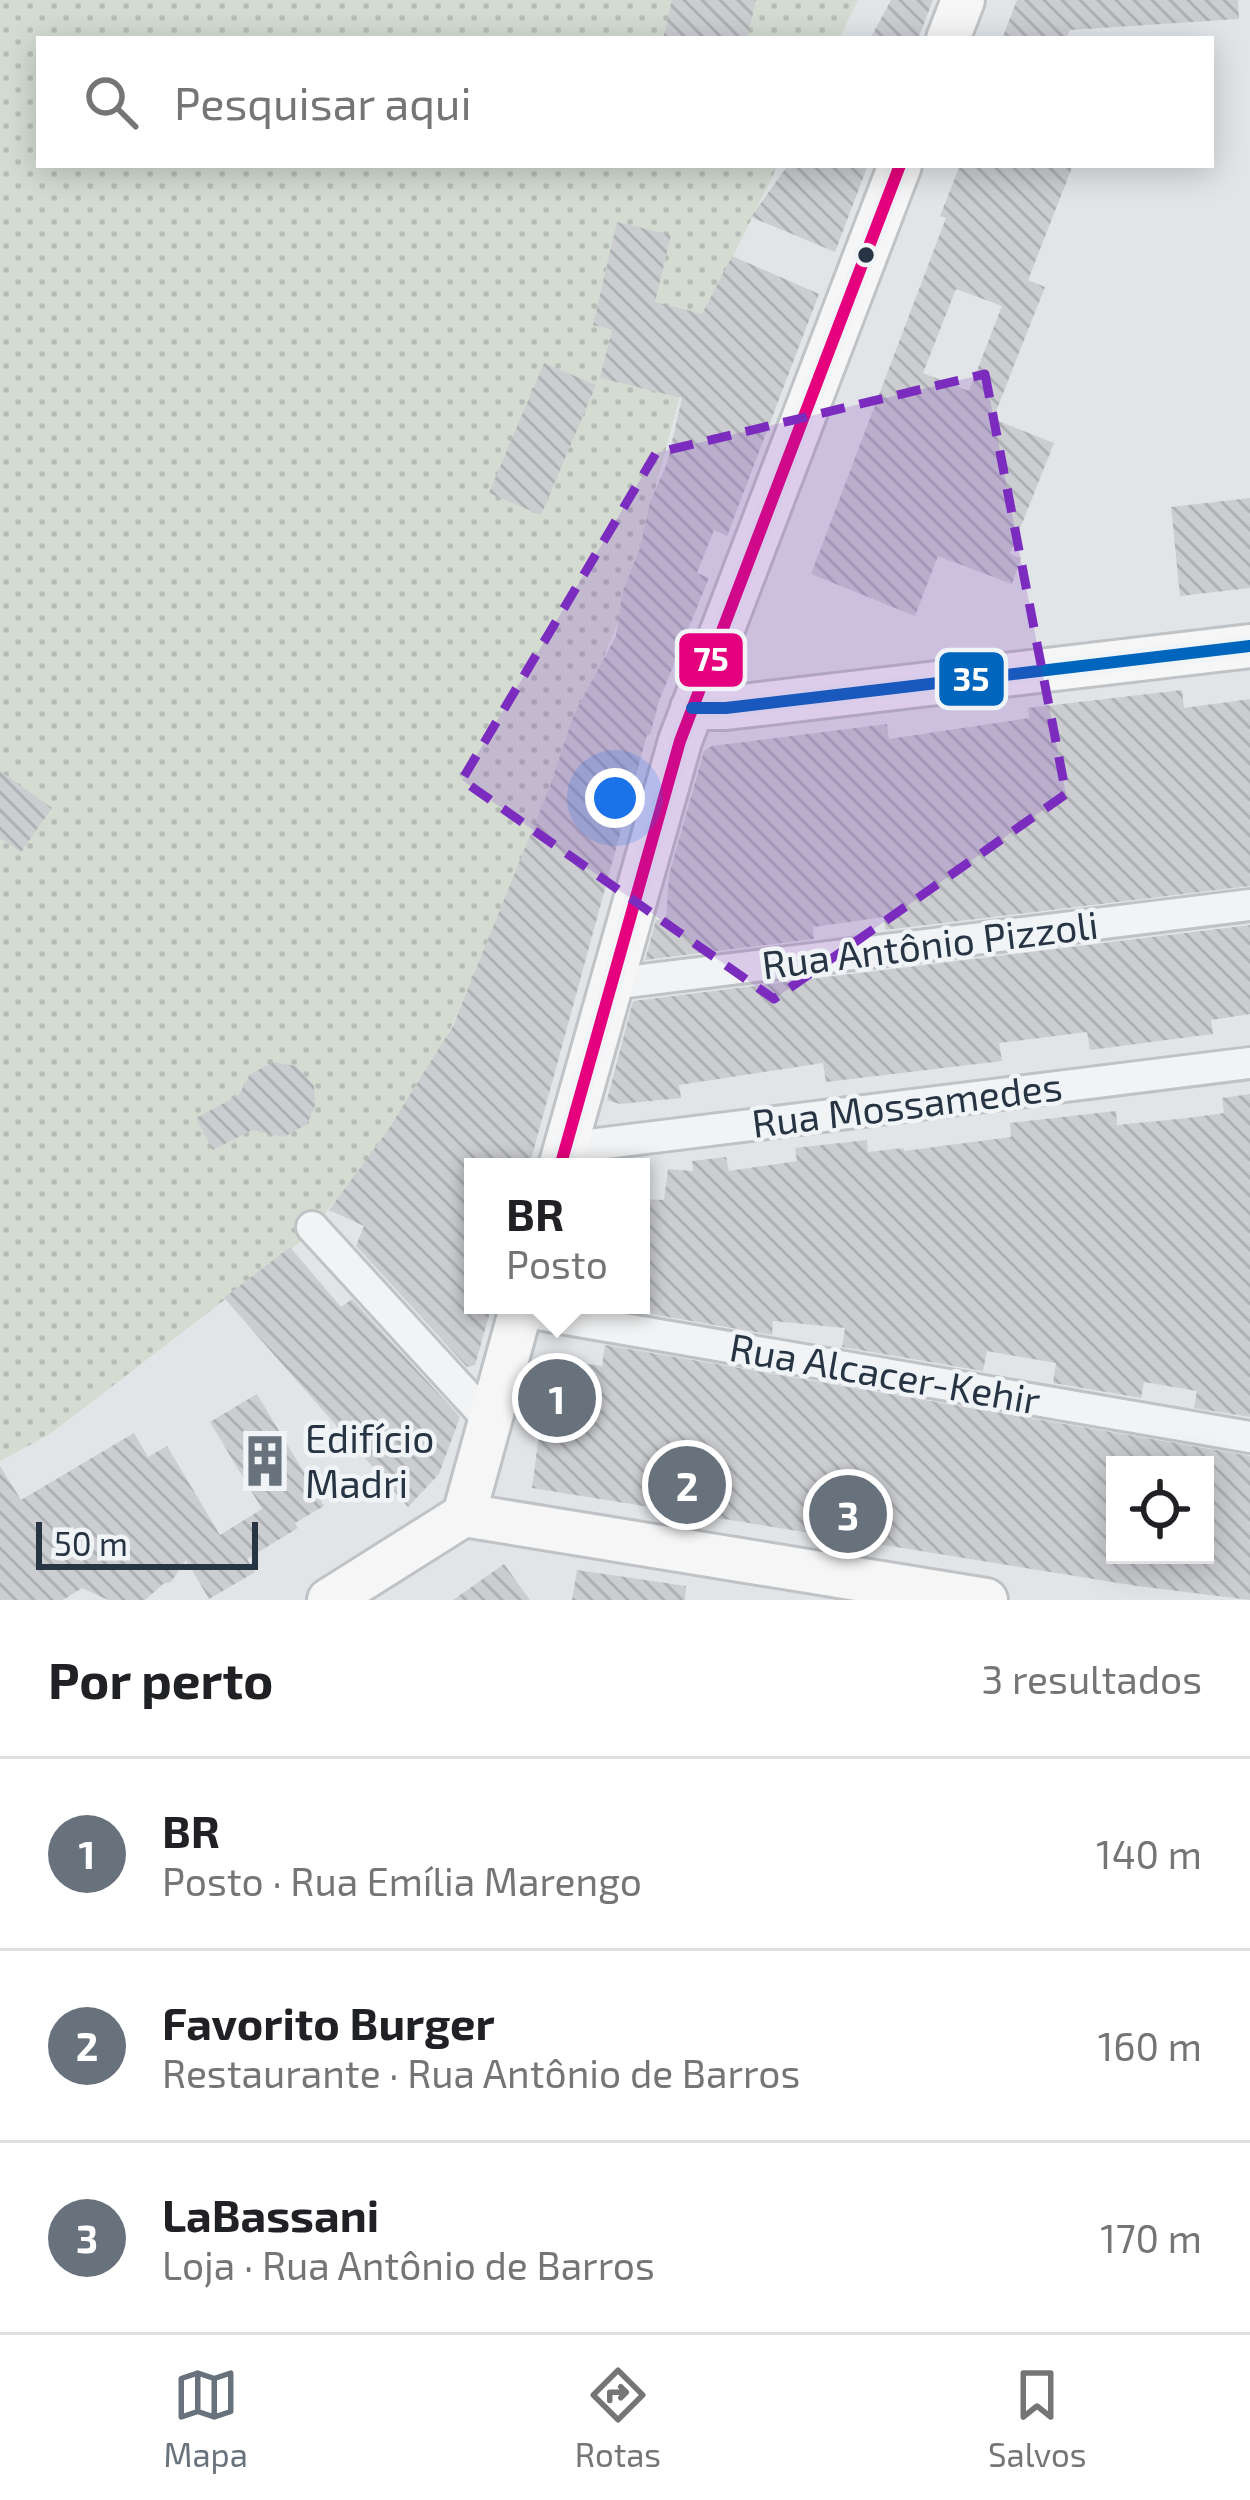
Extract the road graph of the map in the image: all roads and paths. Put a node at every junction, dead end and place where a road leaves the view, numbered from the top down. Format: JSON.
{"nodes":[{"id":1,"x":962,"y":0,"type":"edge"},
{"id":2,"x":949,"y":36,"type":"edge"},
{"id":3,"x":899,"y":168,"type":"edge"},
{"id":4,"x":1250,"y":646,"type":"edge"},
{"id":5,"x":692,"y":709,"type":"junction"},
{"id":6,"x":1250,"y":905,"type":"edge"},
{"id":7,"x":610,"y":984,"type":"junction"},
{"id":8,"x":1250,"y":1063,"type":"edge"},
{"id":9,"x":562,"y":1157,"type":"edge"},
{"id":10,"x":312,"y":1227,"type":"dead end"},
{"id":11,"x":518,"y":1314,"type":"edge"},
{"id":12,"x":554,"y":1314,"type":"edge"},
{"id":13,"x":490,"y":1421,"type":"junction"},
{"id":14,"x":1250,"y":1437,"type":"edge"},
{"id":15,"x":464,"y":1515,"type":"junction"},
{"id":16,"x":798,"y":1585,"type":"edge"},
{"id":17,"x":329,"y":1600,"type":"edge"},
{"id":18,"x":986,"y":1600,"type":"edge"}],
"edges":[{"from":1,"to":2,"type":"main road"},
{"from":3,"to":5,"type":"main road"},
{"from":4,"to":5,"type":"main road"},
{"from":5,"to":7,"type":"main road"},
{"from":6,"to":7,"type":"street","name":"Rua Antônio Pizzoli"},
{"from":7,"to":9,"type":"main road"},
{"from":8,"to":9,"type":"street","name":"Rua Mossamedes"},
{"from":10,"to":13,"type":"street"},
{"from":11,"to":13,"type":"main road"},
{"from":12,"to":14,"type":"street","name":"Rua Alcacer-Kehir"},
{"from":13,"to":15,"type":"main road"},
{"from":15,"to":16,"type":"main road"},
{"from":15,"to":17,"type":"main road"},
{"from":16,"to":18,"type":"main road"}]}
